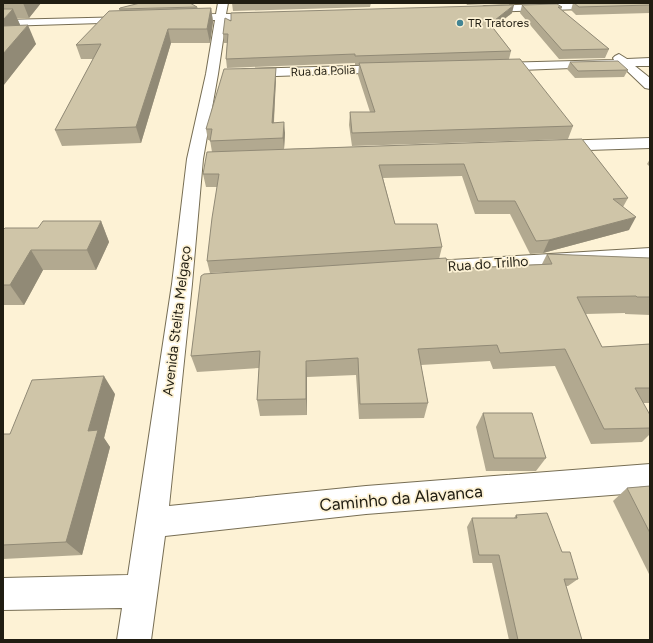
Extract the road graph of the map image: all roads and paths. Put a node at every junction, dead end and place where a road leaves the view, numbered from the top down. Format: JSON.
{"nodes":[{"id":1,"x":650,"y":4,"type":"edge"},
{"id":2,"x":555,"y":5,"type":"edge"},
{"id":3,"x":471,"y":9,"type":"edge"},
{"id":4,"x":222,"y":10,"type":"edge"},
{"id":5,"x":275,"y":15,"type":"edge"},
{"id":6,"x":568,"y":16,"type":"edge"},
{"id":7,"x":174,"y":18,"type":"edge"},
{"id":8,"x":143,"y":19,"type":"edge"},
{"id":9,"x":3,"y":24,"type":"edge"},
{"id":10,"x":607,"y":49,"type":"edge"},
{"id":11,"x":650,"y":62,"type":"edge"},
{"id":12,"x":624,"y":63,"type":"junction"},
{"id":13,"x":482,"y":67,"type":"edge"},
{"id":14,"x":402,"y":69,"type":"edge"},
{"id":15,"x":225,"y":74,"type":"junction"},
{"id":16,"x":650,"y":85,"type":"edge"},
{"id":17,"x":650,"y":143,"type":"edge"},
{"id":18,"x":539,"y":146,"type":"edge"},
{"id":19,"x":650,"y":254,"type":"edge"},
{"id":20,"x":396,"y":270,"type":"edge"},
{"id":21,"x":650,"y":478,"type":"edge"},
{"id":22,"x":152,"y":523,"type":"junction"},
{"id":23,"x":140,"y":592,"type":"junction"},
{"id":24,"x":3,"y":594,"type":"edge"},
{"id":25,"x":134,"y":640,"type":"edge"}],
"edges":[{"from":1,"to":2,"type":"street"},
{"from":2,"to":3,"type":"street"},
{"from":2,"to":6,"type":"street"},
{"from":4,"to":5,"type":"street"},
{"from":4,"to":7,"type":"street"},
{"from":4,"to":15,"type":"street","name":"Avenida Stelita Melgaço"},
{"from":8,"to":9,"type":"street"},
{"from":10,"to":12,"type":"street"},
{"from":11,"to":12,"type":"street"},
{"from":12,"to":13,"type":"street"},
{"from":12,"to":16,"type":"street"},
{"from":14,"to":15,"type":"street","name":"Rua da Polia"},
{"from":15,"to":22,"type":"street","name":"Avenida Stelita Melgaço"},
{"from":17,"to":18,"type":"street"},
{"from":19,"to":20,"type":"street","name":"Rua do Trilho"},
{"from":21,"to":22,"type":"street","name":"Caminho da Alavanca"},
{"from":22,"to":23,"type":"street","name":"Avenida Stelita Melgaço"},
{"from":23,"to":24,"type":"street"},
{"from":23,"to":25,"type":"street","name":"Avenida Stelita Melgaço"}]}
